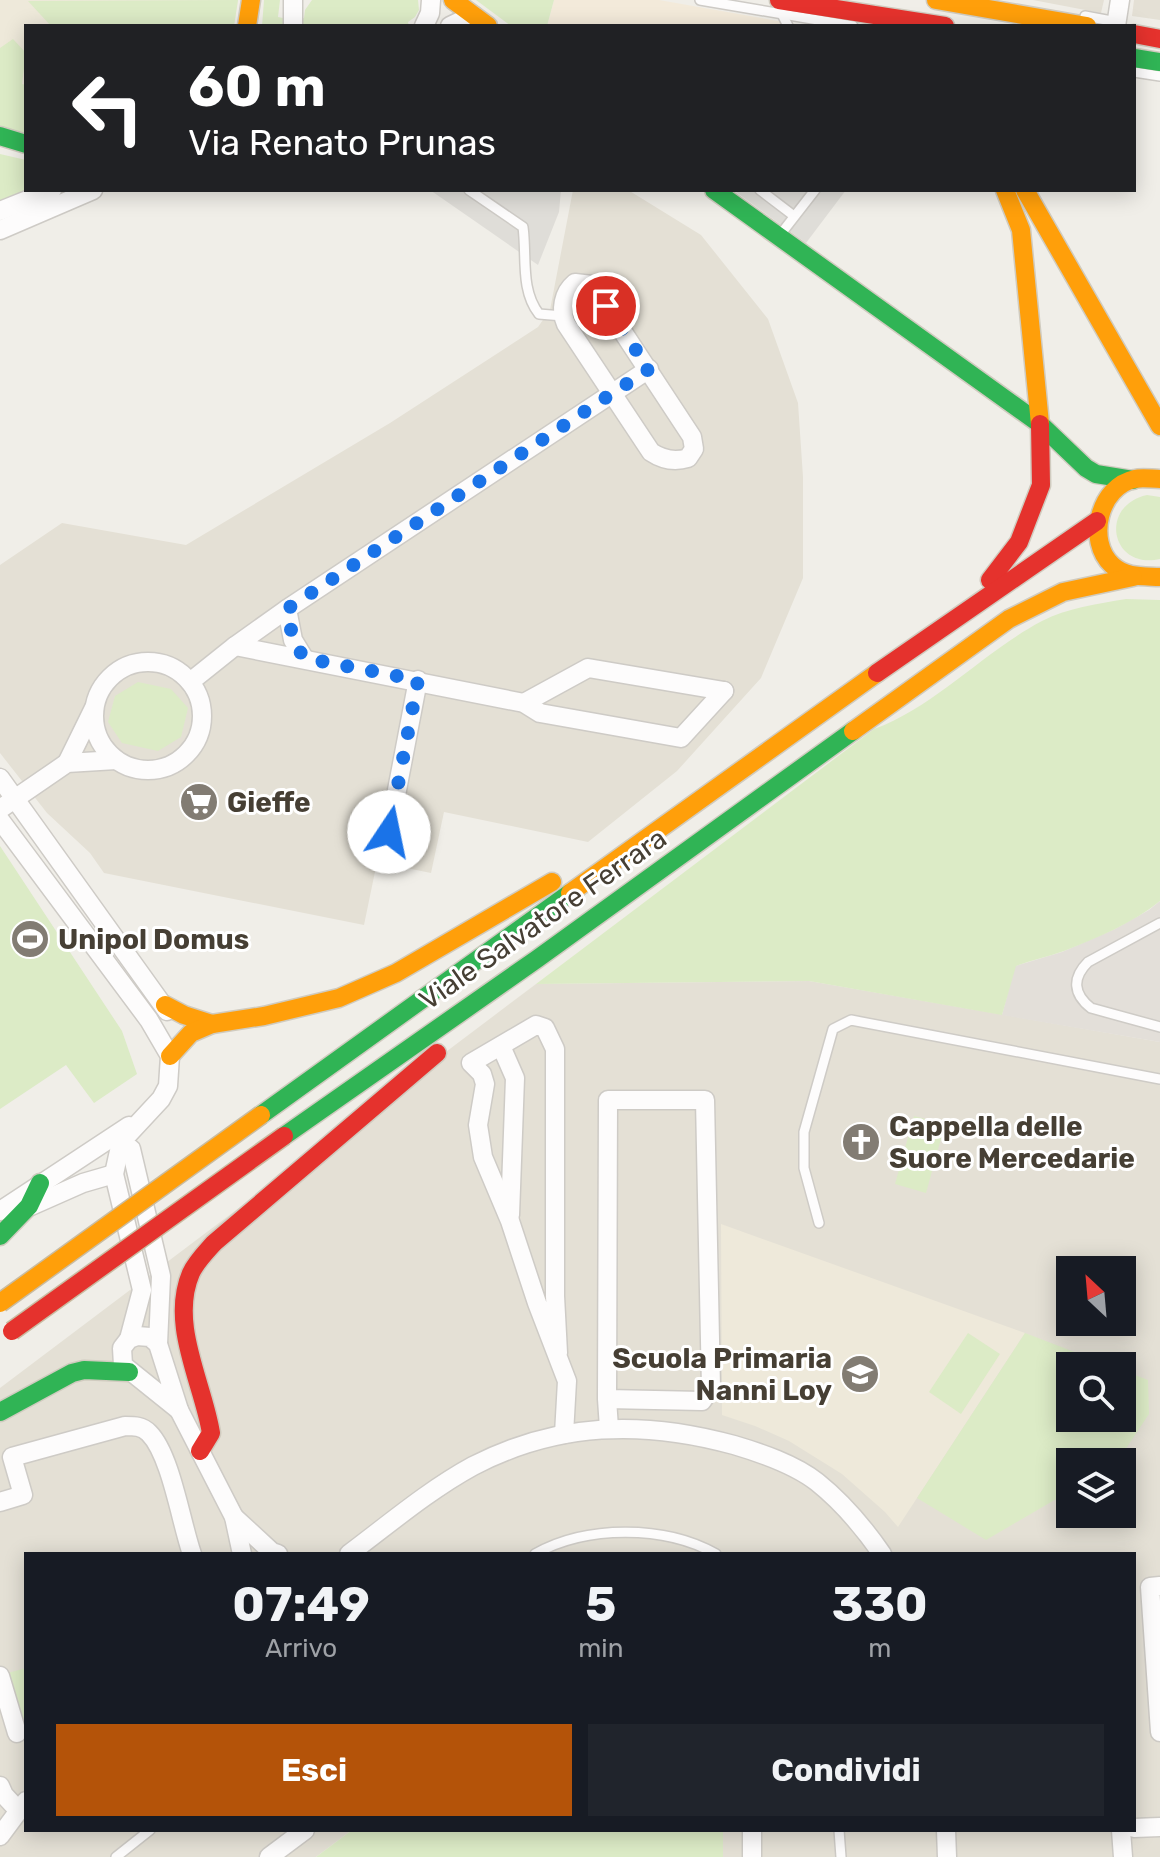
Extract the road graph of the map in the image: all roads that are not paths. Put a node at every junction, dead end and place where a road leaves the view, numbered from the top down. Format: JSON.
{"nodes":[{"id":1,"x":251,"y":0,"type":"edge"},
{"id":2,"x":293,"y":0,"type":"edge"},
{"id":3,"x":431,"y":0,"type":"edge"},
{"id":4,"x":453,"y":0,"type":"edge"},
{"id":5,"x":700,"y":0,"type":"edge"},
{"id":6,"x":936,"y":0,"type":"edge"},
{"id":7,"x":996,"y":0,"type":"edge"},
{"id":8,"x":1120,"y":0,"type":"edge"},
{"id":9,"x":779,"y":5,"type":"edge"},
{"id":10,"x":480,"y":21,"type":"edge"},
{"id":11,"x":902,"y":22,"type":"edge"},
{"id":12,"x":247,"y":24,"type":"edge"},
{"id":13,"x":293,"y":24,"type":"edge"},
{"id":14,"x":425,"y":24,"type":"edge"},
{"id":15,"x":787,"y":24,"type":"edge"},
{"id":16,"x":846,"y":24,"type":"edge"},
{"id":17,"x":924,"y":24,"type":"edge"},
{"id":18,"x":1075,"y":24,"type":"edge"},
{"id":19,"x":1116,"y":24,"type":"edge"},
{"id":20,"x":1136,"y":26,"type":"edge"},
{"id":21,"x":1160,"y":29,"type":"edge"},
{"id":22,"x":1136,"y":34,"type":"edge"},
{"id":23,"x":1160,"y":39,"type":"edge"},
{"id":24,"x":1136,"y":58,"type":"edge"},
{"id":25,"x":1160,"y":62,"type":"edge"},
{"id":26,"x":1136,"y":72,"type":"edge"},
{"id":27,"x":1160,"y":76,"type":"edge"},
{"id":28,"x":0,"y":136,"type":"edge"},
{"id":29,"x":24,"y":143,"type":"edge"},
{"id":30,"x":47,"y":192,"type":"edge"},
{"id":31,"x":88,"y":192,"type":"edge"},
{"id":32,"x":472,"y":192,"type":"edge"},
{"id":33,"x":722,"y":192,"type":"edge"},
{"id":34,"x":763,"y":192,"type":"edge"},
{"id":35,"x":813,"y":192,"type":"edge"},
{"id":36,"x":1006,"y":192,"type":"edge"},
{"id":37,"x":1026,"y":192,"type":"edge"},
{"id":38,"x":0,"y":211,"type":"edge"},
{"id":39,"x":794,"y":216,"type":"junction"},
{"id":40,"x":0,"y":230,"type":"edge"},
{"id":41,"x":779,"y":237,"type":"junction"},
{"id":42,"x":1059,"y":251,"type":"junction"},
{"id":43,"x":1025,"y":262,"type":"junction"},
{"id":44,"x":563,"y":316,"type":"junction"},
{"id":45,"x":1034,"y":360,"type":"junction"},
{"id":46,"x":649,"y":369,"type":"junction"},
{"id":47,"x":991,"y":389,"type":"junction"},
{"id":48,"x":612,"y":392,"type":"junction"},
{"id":49,"x":1040,"y":424,"type":"junction"},
{"id":50,"x":1160,"y":426,"type":"edge"},
{"id":51,"x":1061,"y":445,"type":"junction"},
{"id":52,"x":1160,"y":479,"type":"edge"},
{"id":53,"x":1133,"y":480,"type":"junction"},
{"id":54,"x":1097,"y":520,"type":"junction"},
{"id":55,"x":1150,"y":579,"type":"edge"},
{"id":56,"x":287,"y":609,"type":"junction"},
{"id":57,"x":960,"y":613,"type":"junction"},
{"id":58,"x":235,"y":646,"type":"junction"},
{"id":59,"x":304,"y":658,"type":"junction"},
{"id":60,"x":418,"y":680,"type":"junction"},
{"id":61,"x":190,"y":682,"type":"junction"},
{"id":62,"x":524,"y":703,"type":"junction"},
{"id":63,"x":94,"y":707,"type":"junction"},
{"id":64,"x":116,"y":760,"type":"junction"},
{"id":65,"x":67,"y":763,"type":"junction"},
{"id":66,"x":0,"y":778,"type":"edge"},
{"id":67,"x":8,"y":804,"type":"edge"},
{"id":68,"x":0,"y":820,"type":"edge"},
{"id":69,"x":405,"y":835,"type":"dead end"},
{"id":70,"x":624,"y":853,"type":"junction"},
{"id":71,"x":1160,"y":923,"type":"edge"},
{"id":72,"x":537,"y":959,"type":"junction"},
{"id":73,"x":165,"y":1005,"type":"junction"},
{"id":74,"x":212,"y":1024,"type":"junction"},
{"id":75,"x":1160,"y":1027,"type":"edge"},
{"id":76,"x":501,"y":1046,"type":"junction"},
{"id":77,"x":175,"y":1050,"type":"junction"},
{"id":78,"x":1160,"y":1079,"type":"edge"},
{"id":79,"x":118,"y":1144,"type":"junction"},
{"id":80,"x":114,"y":1174,"type":"junction"},
{"id":81,"x":40,"y":1183,"type":"junction"},
{"id":82,"x":26,"y":1209,"type":"junction"},
{"id":83,"x":0,"y":1211,"type":"edge"},
{"id":84,"x":0,"y":1221,"type":"edge"},
{"id":85,"x":510,"y":1221,"type":"junction"},
{"id":86,"x":819,"y":1223,"type":"dead end"},
{"id":87,"x":0,"y":1236,"type":"edge"},
{"id":88,"x":0,"y":1303,"type":"edge"},
{"id":89,"x":6,"y":1336,"type":"edge"},
{"id":90,"x":129,"y":1339,"type":"junction"},
{"id":91,"x":159,"y":1348,"type":"junction"},
{"id":92,"x":558,"y":1353,"type":"junction"},
{"id":93,"x":131,"y":1373,"type":"junction"},
{"id":94,"x":607,"y":1399,"type":"junction"},
{"id":95,"x":179,"y":1410,"type":"junction"},
{"id":96,"x":0,"y":1412,"type":"edge"},
{"id":97,"x":609,"y":1428,"type":"junction"},
{"id":98,"x":564,"y":1434,"type":"junction"},
{"id":99,"x":200,"y":1451,"type":"junction"},
{"id":100,"x":6,"y":1459,"type":"edge"},
{"id":101,"x":0,"y":1502,"type":"edge"},
{"id":102,"x":234,"y":1517,"type":"junction"},
{"id":103,"x":191,"y":1552,"type":"edge"},
{"id":104,"x":242,"y":1552,"type":"edge"},
{"id":105,"x":273,"y":1552,"type":"edge"},
{"id":106,"x":352,"y":1552,"type":"edge"},
{"id":107,"x":538,"y":1552,"type":"edge"},
{"id":108,"x":712,"y":1552,"type":"edge"},
{"id":109,"x":881,"y":1552,"type":"edge"},
{"id":110,"x":1160,"y":1586,"type":"edge"},
{"id":111,"x":0,"y":1676,"type":"edge"},
{"id":112,"x":1160,"y":1732,"type":"edge"},
{"id":113,"x":14,"y":1733,"type":"edge"},
{"id":114,"x":0,"y":1786,"type":"edge"},
{"id":115,"x":22,"y":1806,"type":"edge"},
{"id":116,"x":1160,"y":1827,"type":"edge"},
{"id":117,"x":1136,"y":1828,"type":"edge"},
{"id":118,"x":147,"y":1832,"type":"edge"},
{"id":119,"x":302,"y":1832,"type":"edge"},
{"id":120,"x":752,"y":1832,"type":"edge"},
{"id":121,"x":839,"y":1832,"type":"edge"},
{"id":122,"x":946,"y":1832,"type":"edge"},
{"id":123,"x":1121,"y":1832,"type":"edge"},
{"id":124,"x":0,"y":1836,"type":"edge"},
{"id":125,"x":116,"y":1857,"type":"edge"},
{"id":126,"x":269,"y":1857,"type":"edge"},
{"id":127,"x":752,"y":1857,"type":"edge"},
{"id":128,"x":841,"y":1857,"type":"edge"},
{"id":129,"x":947,"y":1857,"type":"edge"},
{"id":130,"x":1123,"y":1857,"type":"edge"}],
"edges":[{"from":1,"to":12,"type":"main road"},
{"from":2,"to":13,"type":"street"},
{"from":3,"to":14,"type":"street"},
{"from":4,"to":10,"type":"main road"},
{"from":5,"to":9,"type":"lane"},
{"from":6,"to":18,"type":"main road"},
{"from":7,"to":19,"type":"lane"},
{"from":8,"to":19,"type":"street"},
{"from":9,"to":11,"type":"main road"},
{"from":9,"to":15,"type":"lane"},
{"from":9,"to":16,"type":"lane"},
{"from":11,"to":17,"type":"main road"},
{"from":20,"to":21,"type":"lane"},
{"from":22,"to":23,"type":"main road"},
{"from":24,"to":25,"type":"main road"},
{"from":26,"to":27,"type":"lane"},
{"from":28,"to":29,"type":"main road"},
{"from":30,"to":38,"type":"street"},
{"from":31,"to":40,"type":"street"},
{"from":32,"to":44,"type":"lane"},
{"from":33,"to":41,"type":"main road"},
{"from":34,"to":39,"type":"lane"},
{"from":35,"to":39,"type":"lane"},
{"from":36,"to":43,"type":"main road"},
{"from":37,"to":42,"type":"main road"},
{"from":39,"to":41,"type":"lane"},
{"from":41,"to":47,"type":"main road"},
{"from":42,"to":43,"type":"main road"},
{"from":42,"to":50,"type":"main road"},
{"from":43,"to":45,"type":"main road"},
{"from":44,"to":46,"type":"street"},
{"from":44,"to":48,"type":"street"},
{"from":45,"to":47,"type":"main road"},
{"from":45,"to":49,"type":"main road"},
{"from":46,"to":48,"type":"street"},
{"from":46,"to":48,"type":"street"},
{"from":47,"to":49,"type":"main road"},
{"from":48,"to":56,"type":"street"},
{"from":49,"to":51,"type":"main road"},
{"from":49,"to":57,"type":"main road"},
{"from":51,"to":53,"type":"main road"},
{"from":51,"to":54,"type":"main road"},
{"from":52,"to":53,"type":"main road"},
{"from":53,"to":54,"type":"main road"},
{"from":54,"to":55,"type":"main road"},
{"from":54,"to":57,"type":"main road","name":"Viale Salvatore Ferrara"},
{"from":55,"to":72,"type":"main road","name":"Viale Salvatore Ferrara"},
{"from":56,"to":58,"type":"street"},
{"from":56,"to":59,"type":"street"},
{"from":57,"to":70,"type":"main road","name":"Viale Salvatore Ferrara"},
{"from":58,"to":59,"type":"street"},
{"from":58,"to":61,"type":"street"},
{"from":59,"to":60,"type":"street"},
{"from":60,"to":62,"type":"street"},
{"from":60,"to":69,"type":"street"},
{"from":61,"to":63,"type":"street"},
{"from":61,"to":64,"type":"street"},
{"from":62,"to":62,"type":"street"},
{"from":63,"to":64,"type":"street"},
{"from":63,"to":65,"type":"street"},
{"from":64,"to":65,"type":"street"},
{"from":65,"to":67,"type":"street"},
{"from":66,"to":67,"type":"street"},
{"from":67,"to":73,"type":"street"},
{"from":68,"to":77,"type":"street"},
{"from":70,"to":74,"type":"main road"},
{"from":70,"to":88,"type":"main road","name":"Viale Salvatore Ferrara","bridge":true},
{"from":71,"to":75,"type":"lane"},
{"from":72,"to":89,"type":"main road","name":"Viale Salvatore Ferrara","bridge":true},
{"from":72,"to":99,"type":"main road"},
{"from":73,"to":74,"type":"main road"},
{"from":73,"to":77,"type":"street"},
{"from":74,"to":77,"type":"main road"},
{"from":76,"to":85,"type":"street"},
{"from":76,"to":85,"type":"street"},
{"from":76,"to":92,"type":"street"},
{"from":77,"to":79,"type":"street"},
{"from":77,"to":79,"type":"street"},
{"from":78,"to":86,"type":"lane"},
{"from":79,"to":80,"type":"street"},
{"from":79,"to":81,"type":"street"},
{"from":79,"to":91,"type":"street"},
{"from":80,"to":82,"type":"street"},
{"from":80,"to":90,"type":"street"},
{"from":81,"to":82,"type":"main road"},
{"from":81,"to":83,"type":"street"},
{"from":82,"to":84,"type":"street"},
{"from":82,"to":87,"type":"main road"},
{"from":85,"to":92,"type":"street"},
{"from":90,"to":91,"type":"street"},
{"from":90,"to":93,"type":"street"},
{"from":91,"to":93,"type":"street"},
{"from":91,"to":95,"type":"street"},
{"from":92,"to":98,"type":"street"},
{"from":93,"to":95,"type":"street"},
{"from":93,"to":96,"type":"main road"},
{"from":94,"to":94,"type":"street"},
{"from":94,"to":97,"type":"street"},
{"from":95,"to":99,"type":"street"},
{"from":97,"to":98,"type":"street"},
{"from":97,"to":109,"type":"street"},
{"from":98,"to":106,"type":"street"},
{"from":99,"to":102,"type":"street"},
{"from":100,"to":101,"type":"street"},
{"from":100,"to":103,"type":"street"},
{"from":102,"to":104,"type":"street"},
{"from":102,"to":105,"type":"street"},
{"from":107,"to":108,"type":"lane"},
{"from":110,"to":112,"type":"street"},
{"from":111,"to":113,"type":"street"},
{"from":114,"to":115,"type":"street"},
{"from":115,"to":124,"type":"street"},
{"from":116,"to":117,"type":"street"},
{"from":118,"to":125,"type":"lane"},
{"from":119,"to":126,"type":"street"},
{"from":120,"to":127,"type":"street"},
{"from":121,"to":128,"type":"lane"},
{"from":122,"to":129,"type":"street"},
{"from":123,"to":130,"type":"street"}]}
